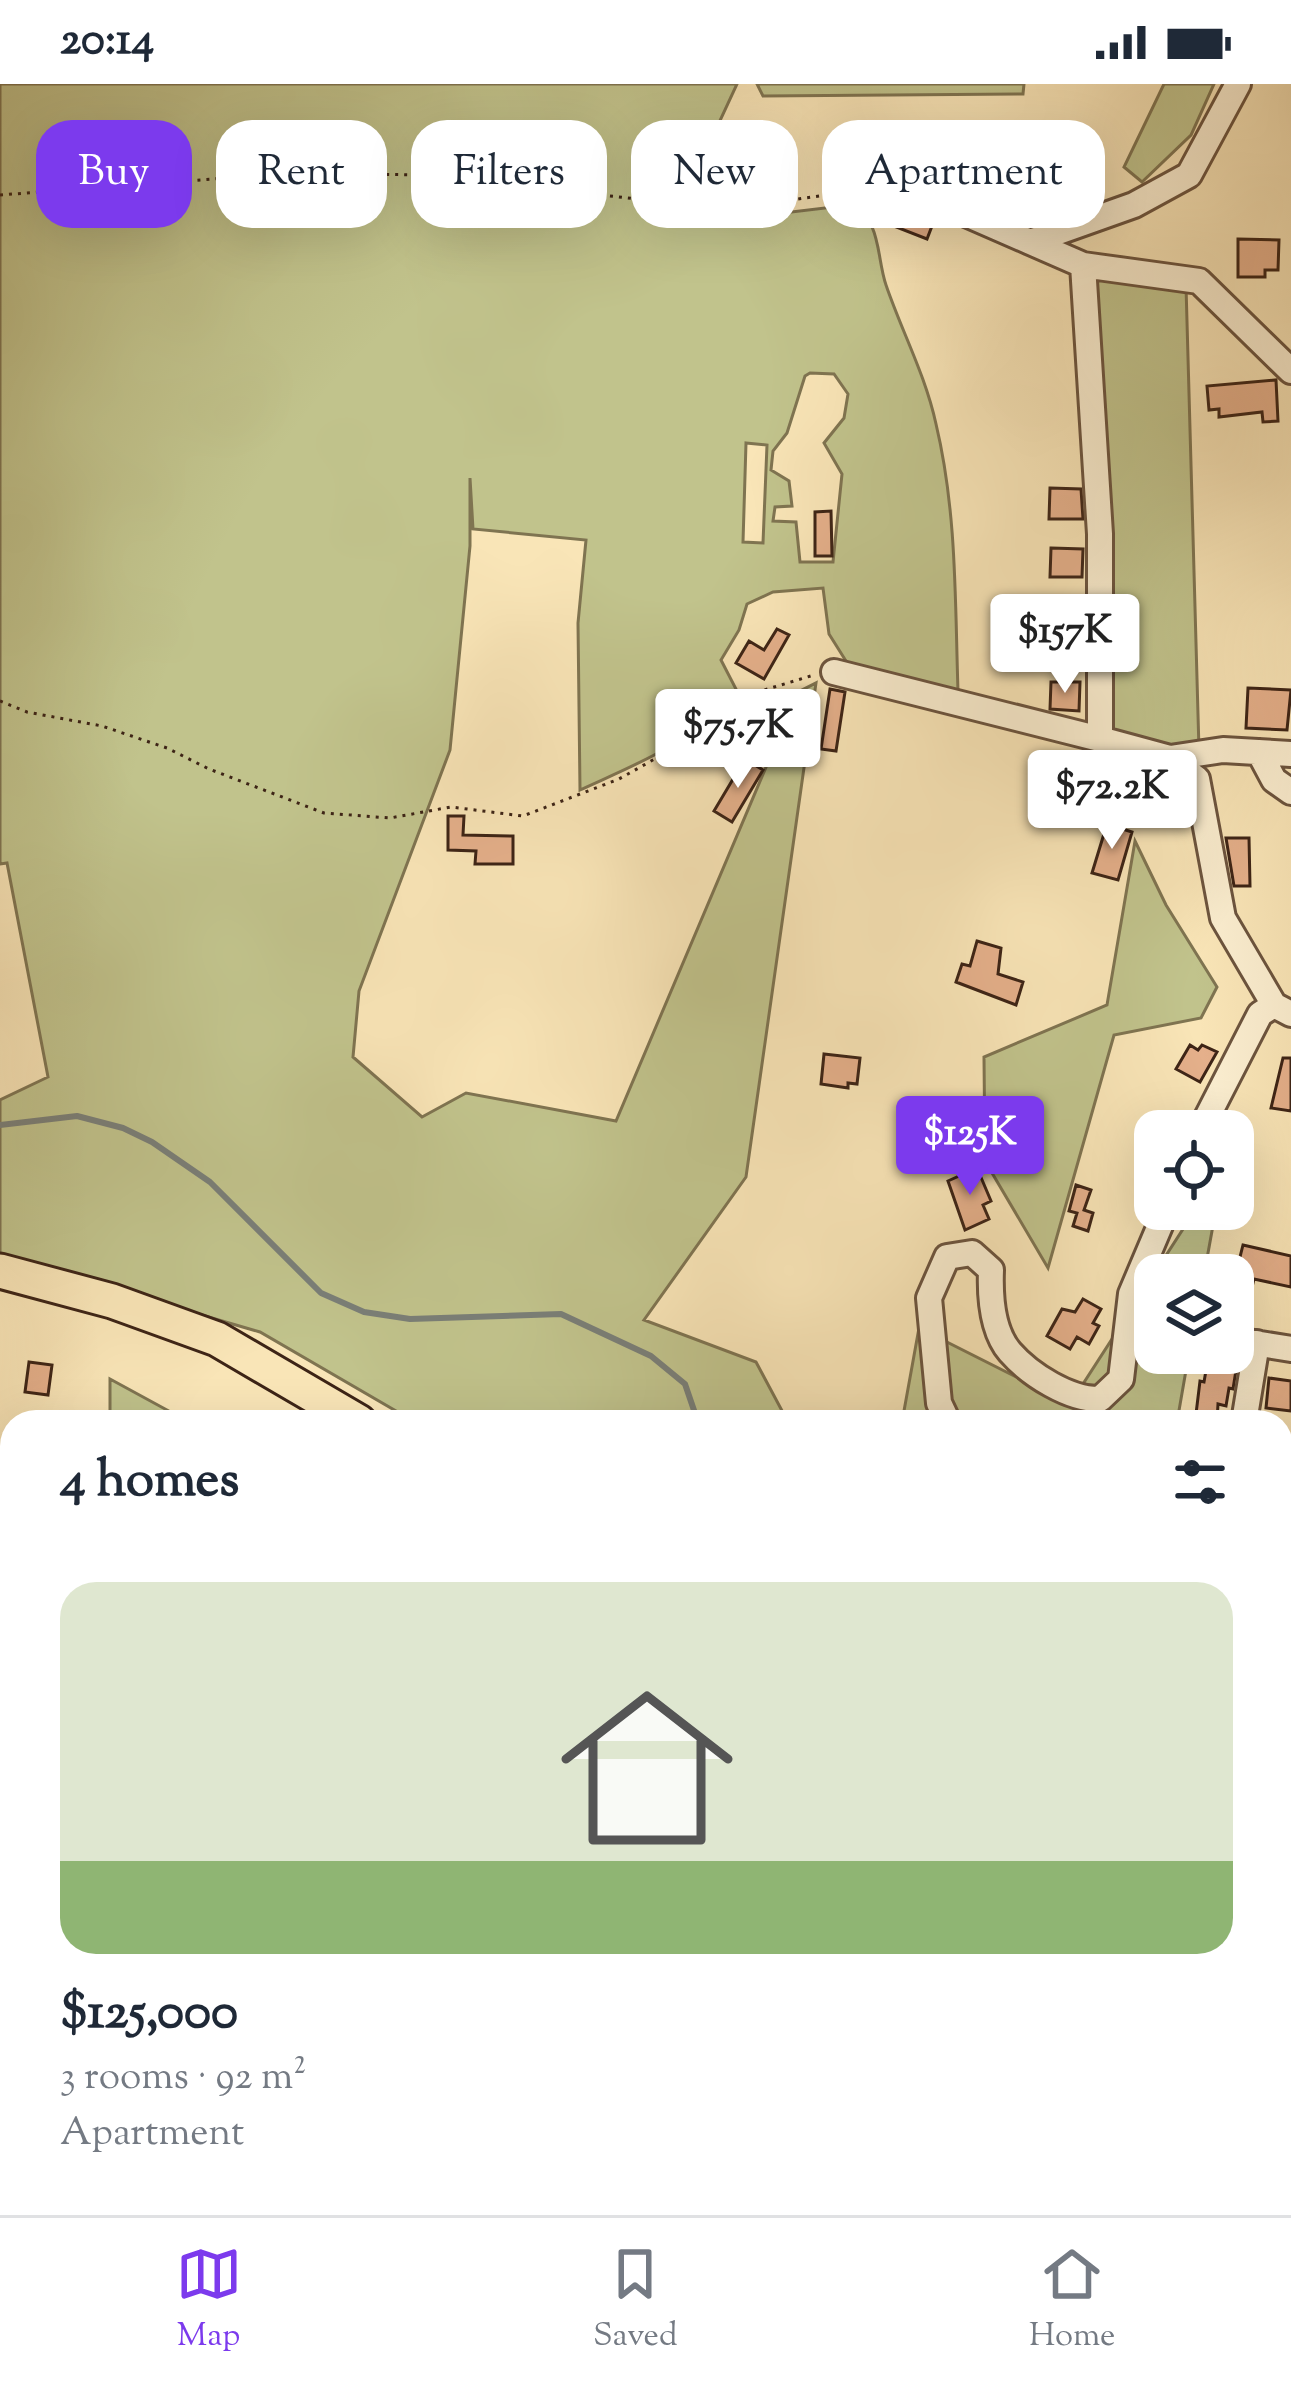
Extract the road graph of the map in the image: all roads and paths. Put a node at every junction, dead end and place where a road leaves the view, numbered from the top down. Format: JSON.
{"nodes":[{"id":1,"x":1238,"y":84,"type":"edge"},
{"id":2,"x":0,"y":195,"type":"edge"},
{"id":3,"x":822,"y":195,"type":"edge"},
{"id":4,"x":998,"y":228,"type":"edge"},
{"id":5,"x":1030,"y":242,"type":"junction"},
{"id":6,"x":1082,"y":265,"type":"junction"},
{"id":7,"x":1291,"y":371,"type":"edge"},
{"id":8,"x":834,"y":671,"type":"joint"},
{"id":9,"x":0,"y":701,"type":"edge"},
{"id":10,"x":1100,"y":740,"type":"junction"},
{"id":11,"x":1258,"y":752,"type":"junction"},
{"id":12,"x":1291,"y":754,"type":"edge"},
{"id":13,"x":1170,"y":758,"type":"junction"},
{"id":14,"x":1291,"y":792,"type":"edge"},
{"id":15,"x":1282,"y":1009,"type":"edge"},
{"id":16,"x":1211,"y":1110,"type":"edge"},
{"id":17,"x":1158,"y":1230,"type":"edge"},
{"id":18,"x":0,"y":1271,"type":"edge"},
{"id":19,"x":1291,"y":1349,"type":"edge"},
{"id":20,"x":338,"y":1410,"type":"edge"},
{"id":21,"x":942,"y":1410,"type":"edge"},
{"id":22,"x":1244,"y":1410,"type":"edge"}],
"edges":[{"from":1,"to":5,"type":"street"},
{"from":2,"to":3,"type":"path"},
{"from":4,"to":5,"type":"street"},
{"from":5,"to":6,"type":"street"},
{"from":6,"to":7,"type":"street"},
{"from":6,"to":10,"type":"street"},
{"from":8,"to":9,"type":"path"},
{"from":8,"to":10,"type":"street"},
{"from":10,"to":13,"type":"street"},
{"from":11,"to":12,"type":"street"},
{"from":11,"to":13,"type":"street"},
{"from":11,"to":14,"type":"street"},
{"from":13,"to":15,"type":"street"},
{"from":15,"to":16,"type":"street"},
{"from":17,"to":21,"type":"street"},
{"from":18,"to":20,"type":"main road"},
{"from":19,"to":22,"type":"street"}]}
